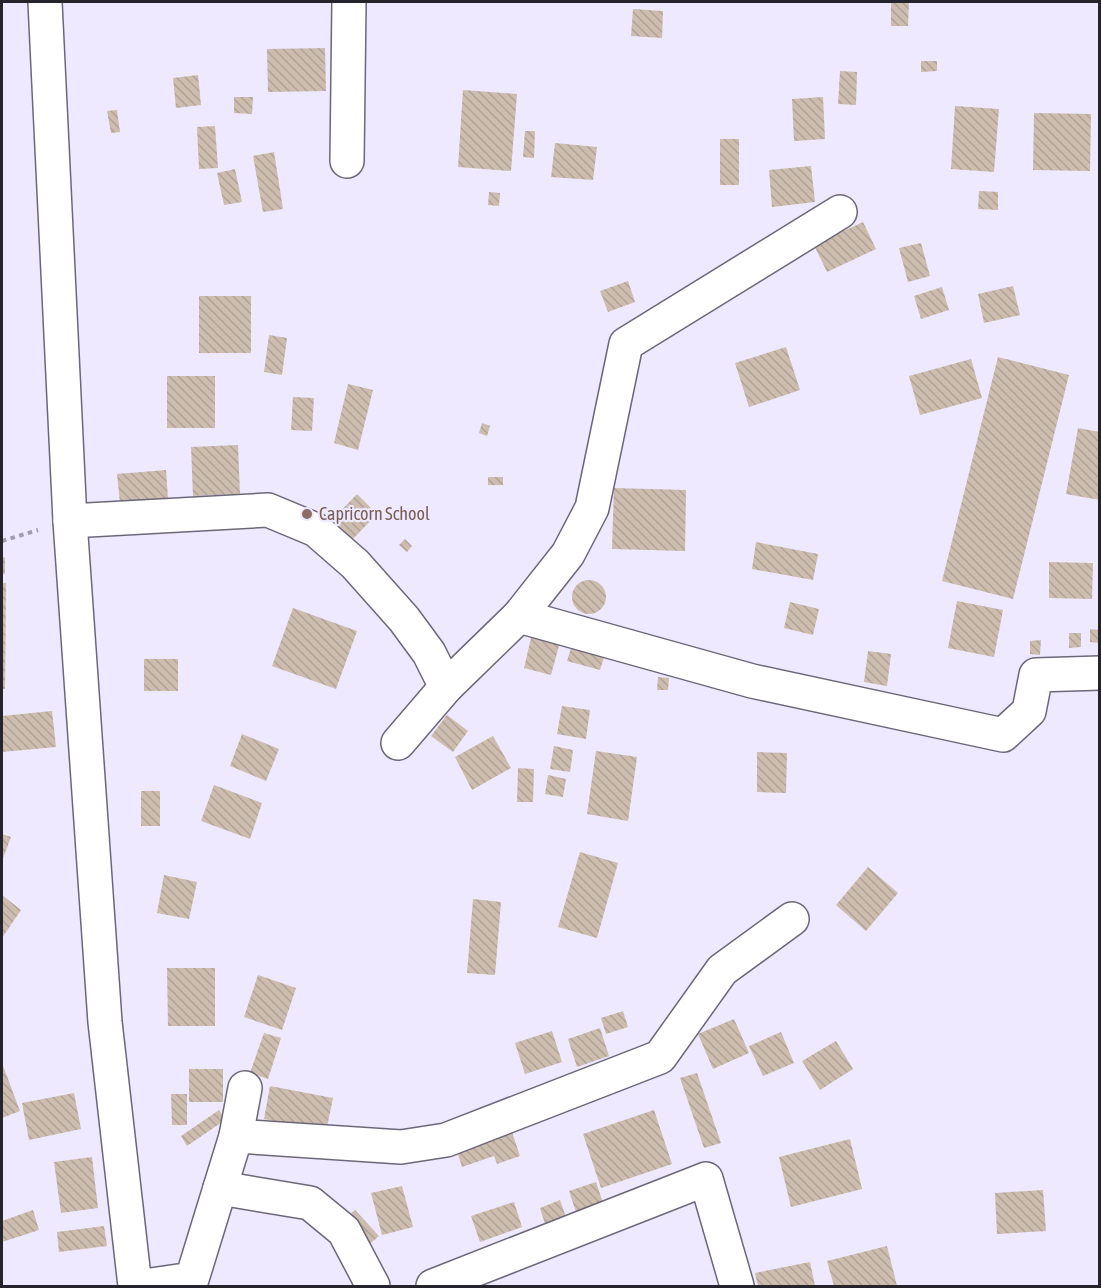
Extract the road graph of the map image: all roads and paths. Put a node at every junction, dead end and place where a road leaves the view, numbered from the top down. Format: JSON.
{"nodes":[{"id":1,"x":45,"y":2,"type":"edge"},
{"id":2,"x":349,"y":2,"type":"edge"},
{"id":3,"x":347,"y":160,"type":"dead end"},
{"id":4,"x":840,"y":212,"type":"dead end"},
{"id":5,"x":70,"y":521,"type":"junction"},
{"id":6,"x":519,"y":616,"type":"junction"},
{"id":7,"x":1100,"y":673,"type":"edge"},
{"id":8,"x":446,"y":687,"type":"junction"},
{"id":9,"x":398,"y":743,"type":"dead end"},
{"id":10,"x":792,"y":919,"type":"dead end"},
{"id":11,"x":245,"y":1088,"type":"dead end"},
{"id":12,"x":236,"y":1136,"type":"junction"},
{"id":13,"x":220,"y":1188,"type":"junction"},
{"id":14,"x":135,"y":1287,"type":"edge"},
{"id":15,"x":144,"y":1287,"type":"edge"},
{"id":16,"x":373,"y":1287,"type":"edge"},
{"id":17,"x":433,"y":1287,"type":"edge"},
{"id":18,"x":737,"y":1287,"type":"edge"}],
"edges":[{"from":1,"to":5,"type":"street"},
{"from":2,"to":3,"type":"street"},
{"from":4,"to":6,"type":"street"},
{"from":5,"to":8,"type":"street"},
{"from":5,"to":14,"type":"street"},
{"from":6,"to":7,"type":"street"},
{"from":6,"to":8,"type":"street"},
{"from":8,"to":9,"type":"street"},
{"from":10,"to":12,"type":"street"},
{"from":11,"to":12,"type":"street"},
{"from":12,"to":13,"type":"street"},
{"from":13,"to":15,"type":"street"},
{"from":13,"to":16,"type":"street"},
{"from":17,"to":18,"type":"street"}]}
